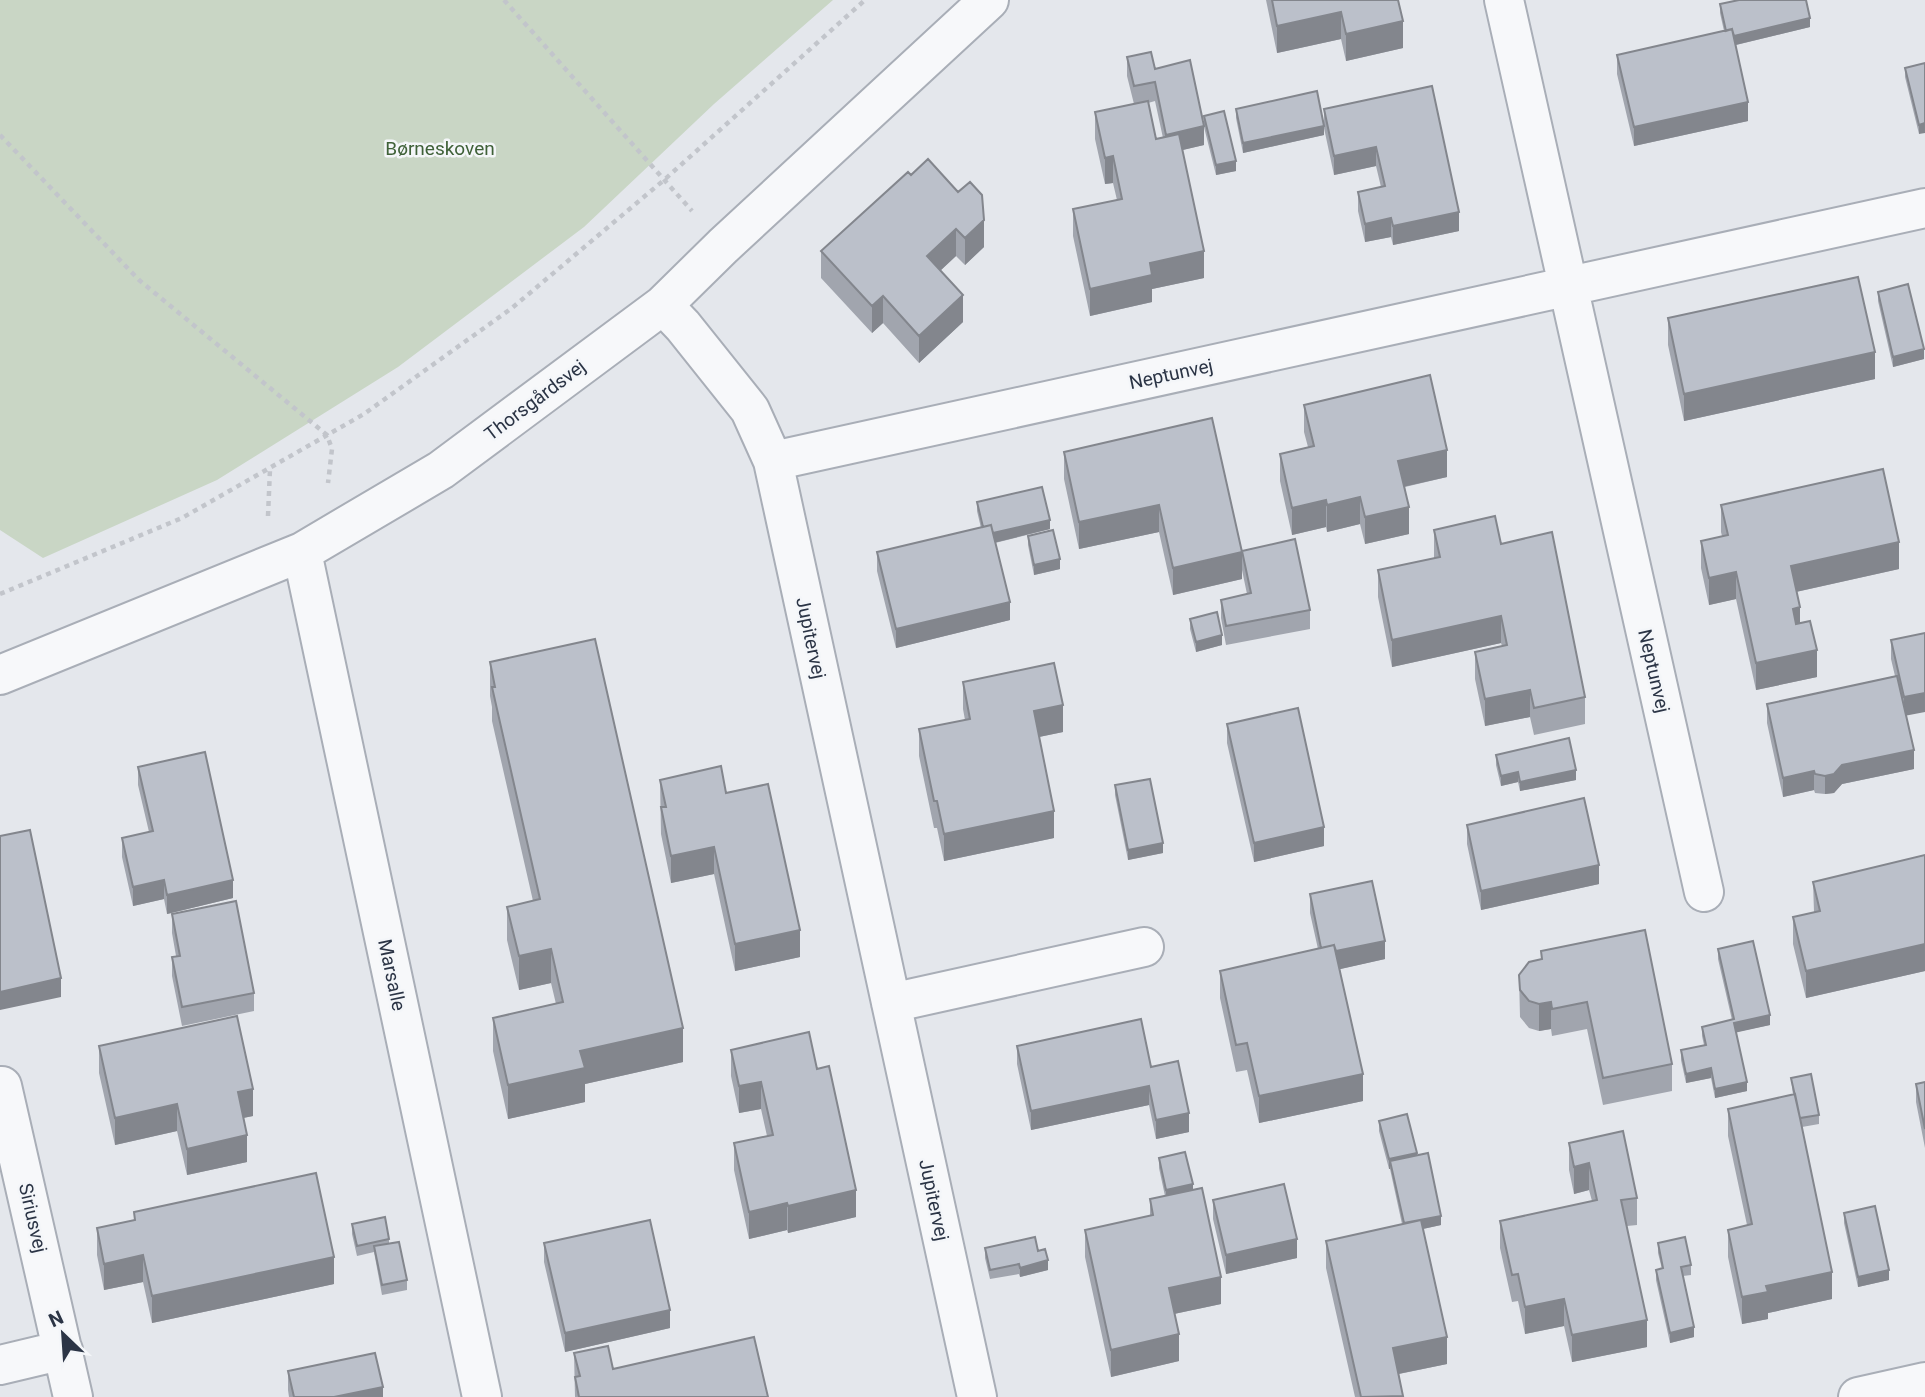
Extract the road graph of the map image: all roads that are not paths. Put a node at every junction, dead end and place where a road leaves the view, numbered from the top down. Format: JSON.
{"nodes":[{"id":1,"x":989,"y":0,"type":"edge"},
{"id":2,"x":1504,"y":0,"type":"edge"},
{"id":3,"x":1925,"y":208,"type":"edge"},
{"id":4,"x":1569,"y":286,"type":"junction"},
{"id":5,"x":663,"y":305,"type":"junction"},
{"id":6,"x":773,"y":461,"type":"junction"},
{"id":7,"x":302,"y":552,"type":"junction"},
{"id":8,"x":0,"y":675,"type":"edge"},
{"id":9,"x":1704,"y":892,"type":"dead end"},
{"id":10,"x":1144,"y":947,"type":"dead end"},
{"id":11,"x":891,"y":1003,"type":"junction"},
{"id":12,"x":2,"y":1086,"type":"dead end"},
{"id":13,"x":63,"y":1350,"type":"junction"},
{"id":14,"x":0,"y":1365,"type":"edge"},
{"id":15,"x":1925,"y":1382,"type":"edge"},
{"id":16,"x":73,"y":1397,"type":"edge"},
{"id":17,"x":482,"y":1397,"type":"edge"},
{"id":18,"x":977,"y":1397,"type":"edge"},
{"id":19,"x":1858,"y":1397,"type":"edge"}],
"edges":[{"from":1,"to":5,"type":"street","name":"Thorsgårdsvej"},
{"from":2,"to":4,"type":"street","name":"Neptunvej"},
{"from":3,"to":4,"type":"street","name":"Neptunvej"},
{"from":4,"to":6,"type":"street","name":"Neptunvej"},
{"from":4,"to":9,"type":"street","name":"Neptunvej"},
{"from":5,"to":6,"type":"street","name":"Jupitervej"},
{"from":5,"to":7,"type":"street","name":"Thorsgårdsvej"},
{"from":6,"to":11,"type":"street","name":"Jupitervej"},
{"from":7,"to":8,"type":"street","name":"Thorsgårdsvej"},
{"from":7,"to":17,"type":"street","name":"Marsalle"},
{"from":10,"to":11,"type":"street"},
{"from":11,"to":18,"type":"street","name":"Jupitervej"},
{"from":12,"to":13,"type":"street","name":"Siriusvej"},
{"from":13,"to":14,"type":"street"},
{"from":13,"to":16,"type":"street","name":"Siriusvej"},
{"from":15,"to":19,"type":"street"}]}
